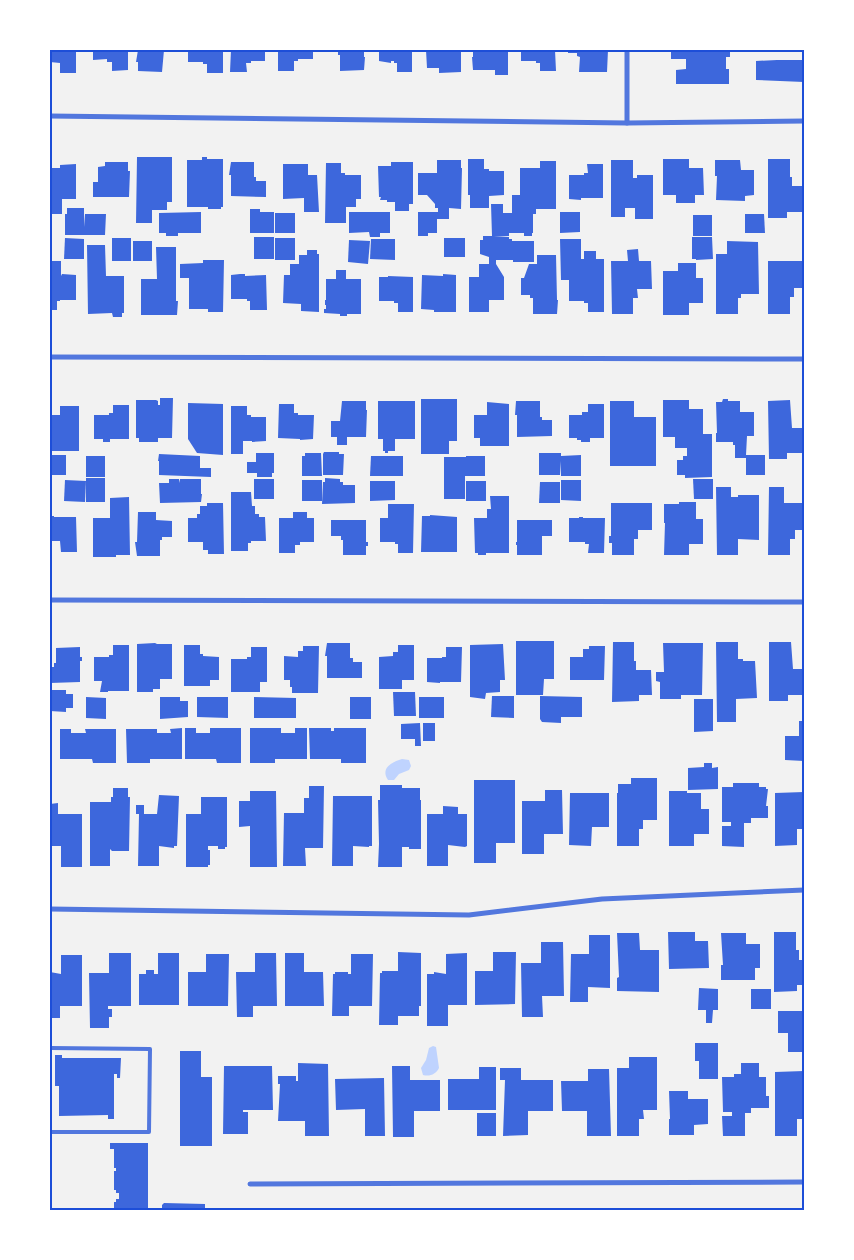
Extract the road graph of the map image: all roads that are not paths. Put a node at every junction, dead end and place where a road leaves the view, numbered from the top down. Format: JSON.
{"nodes":[{"id":1,"x":627,"y":50,"type":"edge"},
{"id":2,"x":50,"y":116,"type":"edge"},
{"id":3,"x":804,"y":121,"type":"edge"},
{"id":4,"x":627,"y":122,"type":"junction"},
{"id":5,"x":50,"y":356,"type":"edge"},
{"id":6,"x":804,"y":359,"type":"edge"},
{"id":7,"x":50,"y":600,"type":"edge"},
{"id":8,"x":804,"y":602,"type":"edge"},
{"id":9,"x":804,"y":890,"type":"edge"},
{"id":10,"x":50,"y":909,"type":"edge"},
{"id":11,"x":50,"y":1048,"type":"edge"},
{"id":12,"x":50,"y":1132,"type":"edge"},
{"id":13,"x":804,"y":1182,"type":"edge"},
{"id":14,"x":250,"y":1184,"type":"dead end"}],
"edges":[{"from":1,"to":4,"type":"street"},
{"from":2,"to":4,"type":"street"},
{"from":3,"to":4,"type":"street"},
{"from":5,"to":6,"type":"street"},
{"from":7,"to":8,"type":"street"},
{"from":9,"to":10,"type":"street"},
{"from":11,"to":12,"type":"lane"},
{"from":13,"to":14,"type":"street"}]}
